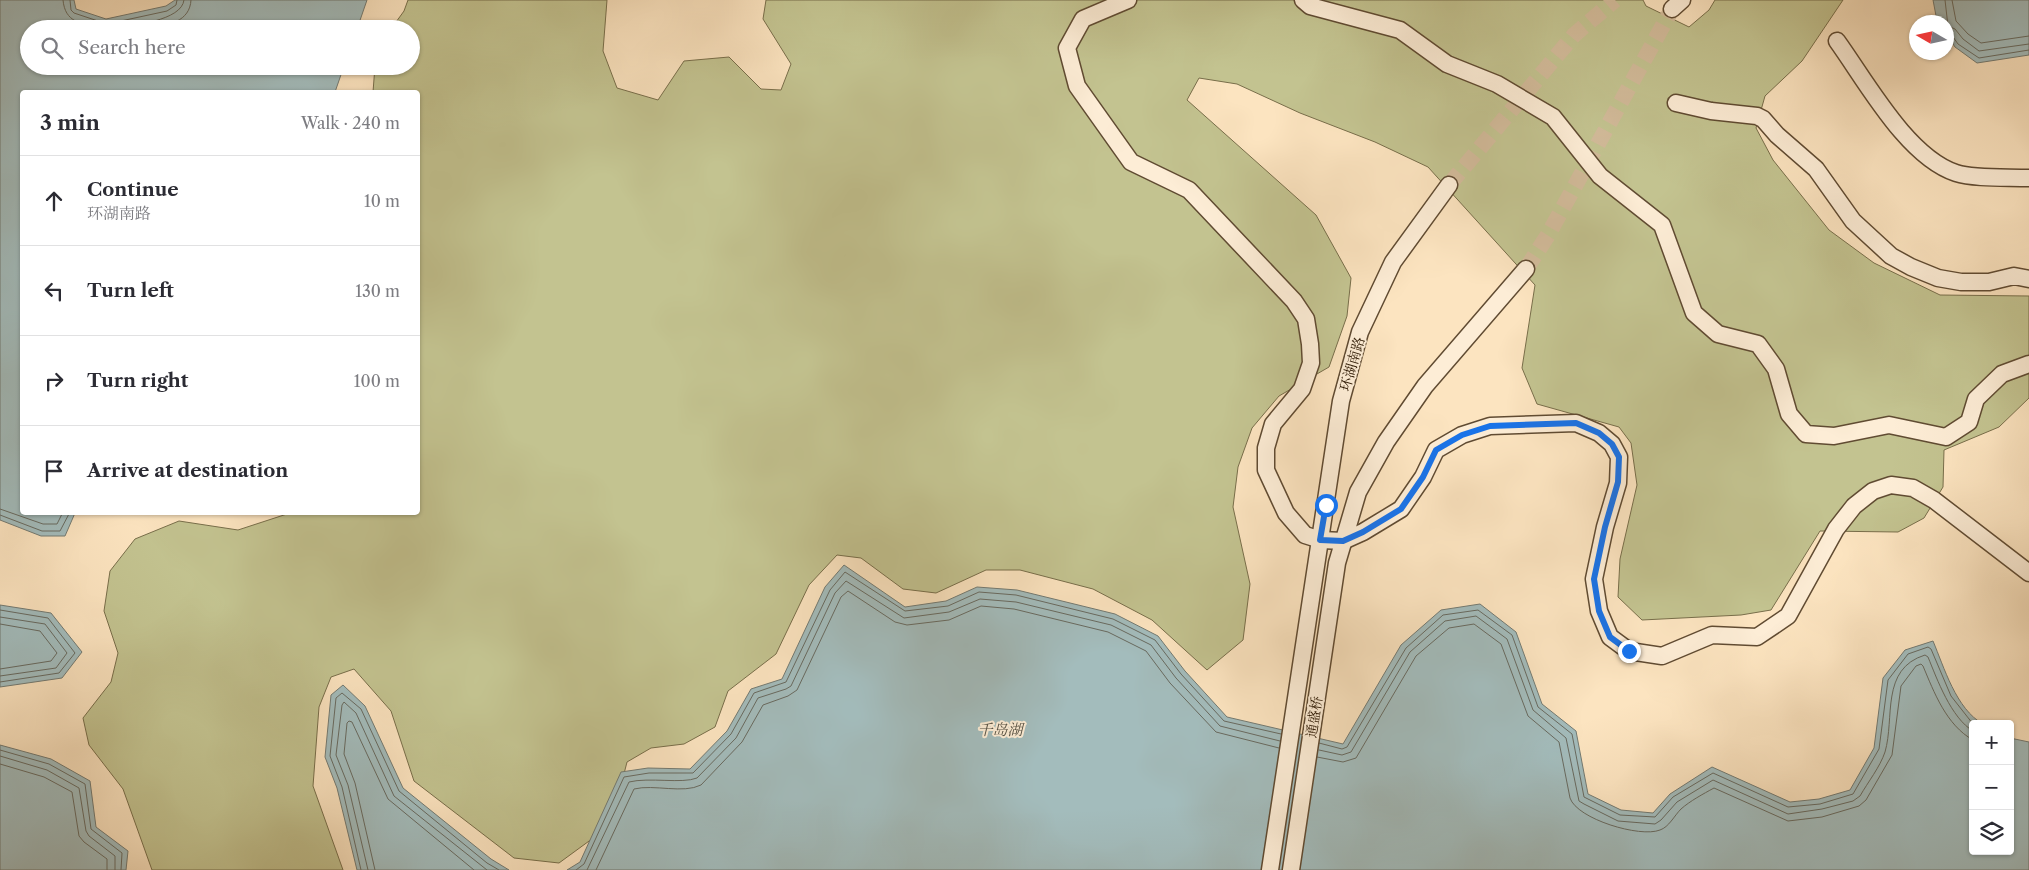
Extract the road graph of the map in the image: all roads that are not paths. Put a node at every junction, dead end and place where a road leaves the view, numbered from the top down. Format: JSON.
{"nodes":[{"id":1,"x":1128,"y":0,"type":"edge"},
{"id":2,"x":1303,"y":0,"type":"edge"},
{"id":3,"x":1837,"y":40,"type":"dead end"},
{"id":4,"x":1676,"y":104,"type":"dead end"},
{"id":5,"x":2029,"y":178,"type":"edge"},
{"id":6,"x":1449,"y":185,"type":"tunnel mouth"},
{"id":7,"x":1526,"y":269,"type":"tunnel mouth"},
{"id":8,"x":2029,"y":279,"type":"edge"},
{"id":9,"x":2029,"y":364,"type":"edge"},
{"id":10,"x":1320,"y":540,"type":"junction"},
{"id":11,"x":1343,"y":541,"type":"junction"},
{"id":12,"x":1317,"y":566,"type":"joint"},
{"id":13,"x":2029,"y":574,"type":"edge"},
{"id":14,"x":1270,"y":870,"type":"edge"},
{"id":15,"x":1291,"y":870,"type":"edge"}],
"edges":[{"from":1,"to":10,"type":"street"},
{"from":2,"to":9,"type":"street"},
{"from":3,"to":5,"type":"street"},
{"from":4,"to":8,"type":"street"},
{"from":6,"to":10,"type":"street","name":"环湖南路"},
{"from":7,"to":11,"type":"street"},
{"from":10,"to":11,"type":"street"},
{"from":10,"to":12,"type":"street","name":"环湖南路"},
{"from":11,"to":13,"type":"street"},
{"from":11,"to":15,"type":"street","name":"通盛桥"},
{"from":12,"to":14,"type":"street","name":"通盛桥"}]}
